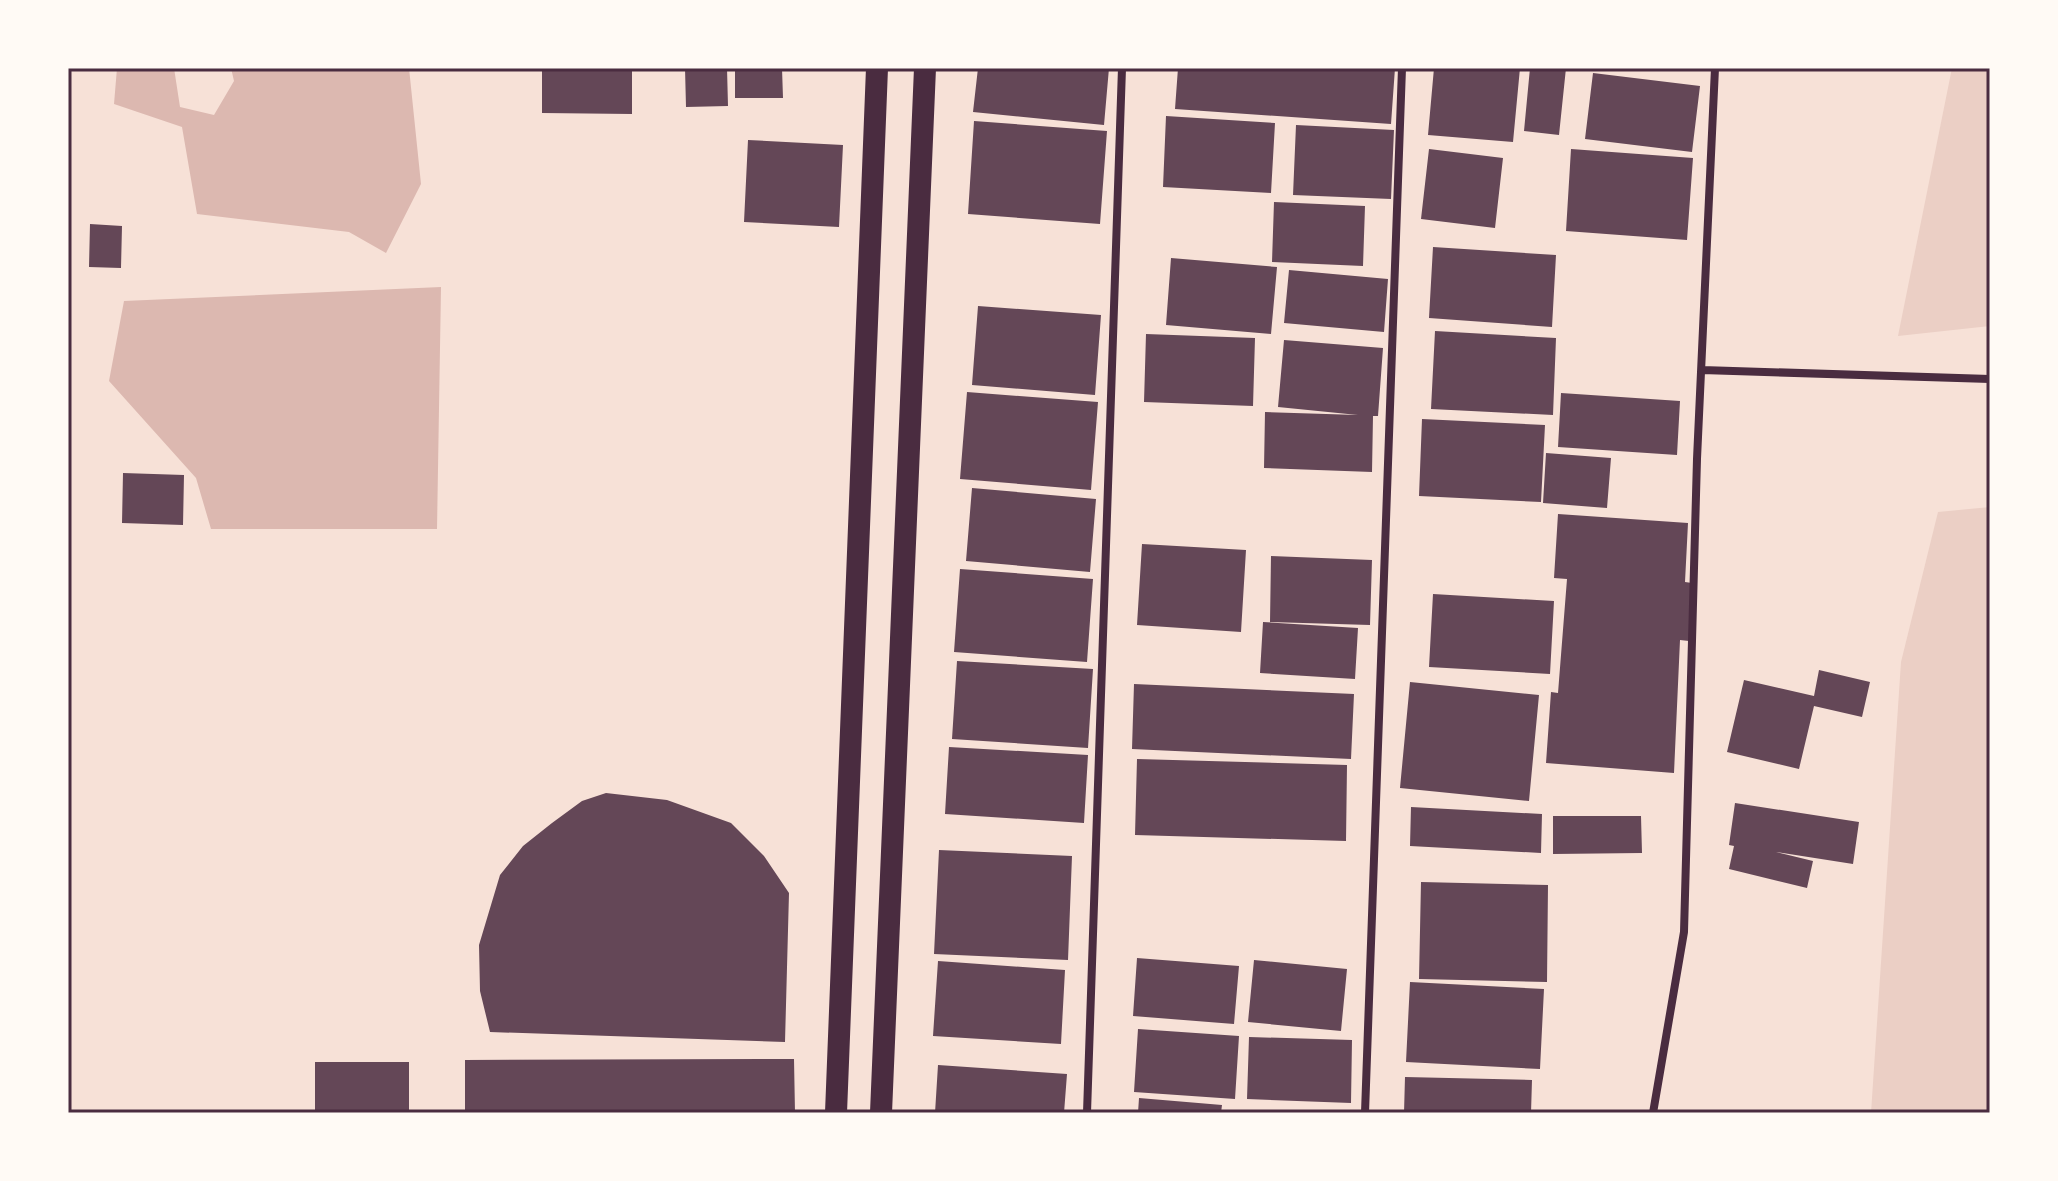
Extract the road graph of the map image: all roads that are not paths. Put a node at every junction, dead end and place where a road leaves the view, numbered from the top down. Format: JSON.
{"nodes":[{"id":1,"x":877,"y":68,"type":"edge"},
{"id":2,"x":925,"y":68,"type":"edge"},
{"id":3,"x":1122,"y":68,"type":"edge"},
{"id":4,"x":1402,"y":68,"type":"edge"},
{"id":5,"x":1715,"y":68,"type":"edge"},
{"id":6,"x":1702,"y":370,"type":"junction"},
{"id":7,"x":1989,"y":377,"type":"edge"},
{"id":8,"x":836,"y":1113,"type":"edge"},
{"id":9,"x":881,"y":1113,"type":"edge"},
{"id":10,"x":1087,"y":1113,"type":"edge"},
{"id":11,"x":1365,"y":1113,"type":"edge"},
{"id":12,"x":1653,"y":1113,"type":"edge"}],
"edges":[{"from":1,"to":8,"type":"highway"},
{"from":2,"to":9,"type":"highway"},
{"from":3,"to":10,"type":"street"},
{"from":4,"to":11,"type":"street"},
{"from":5,"to":6,"type":"street"},
{"from":6,"to":7,"type":"street"},
{"from":6,"to":12,"type":"street"}]}
